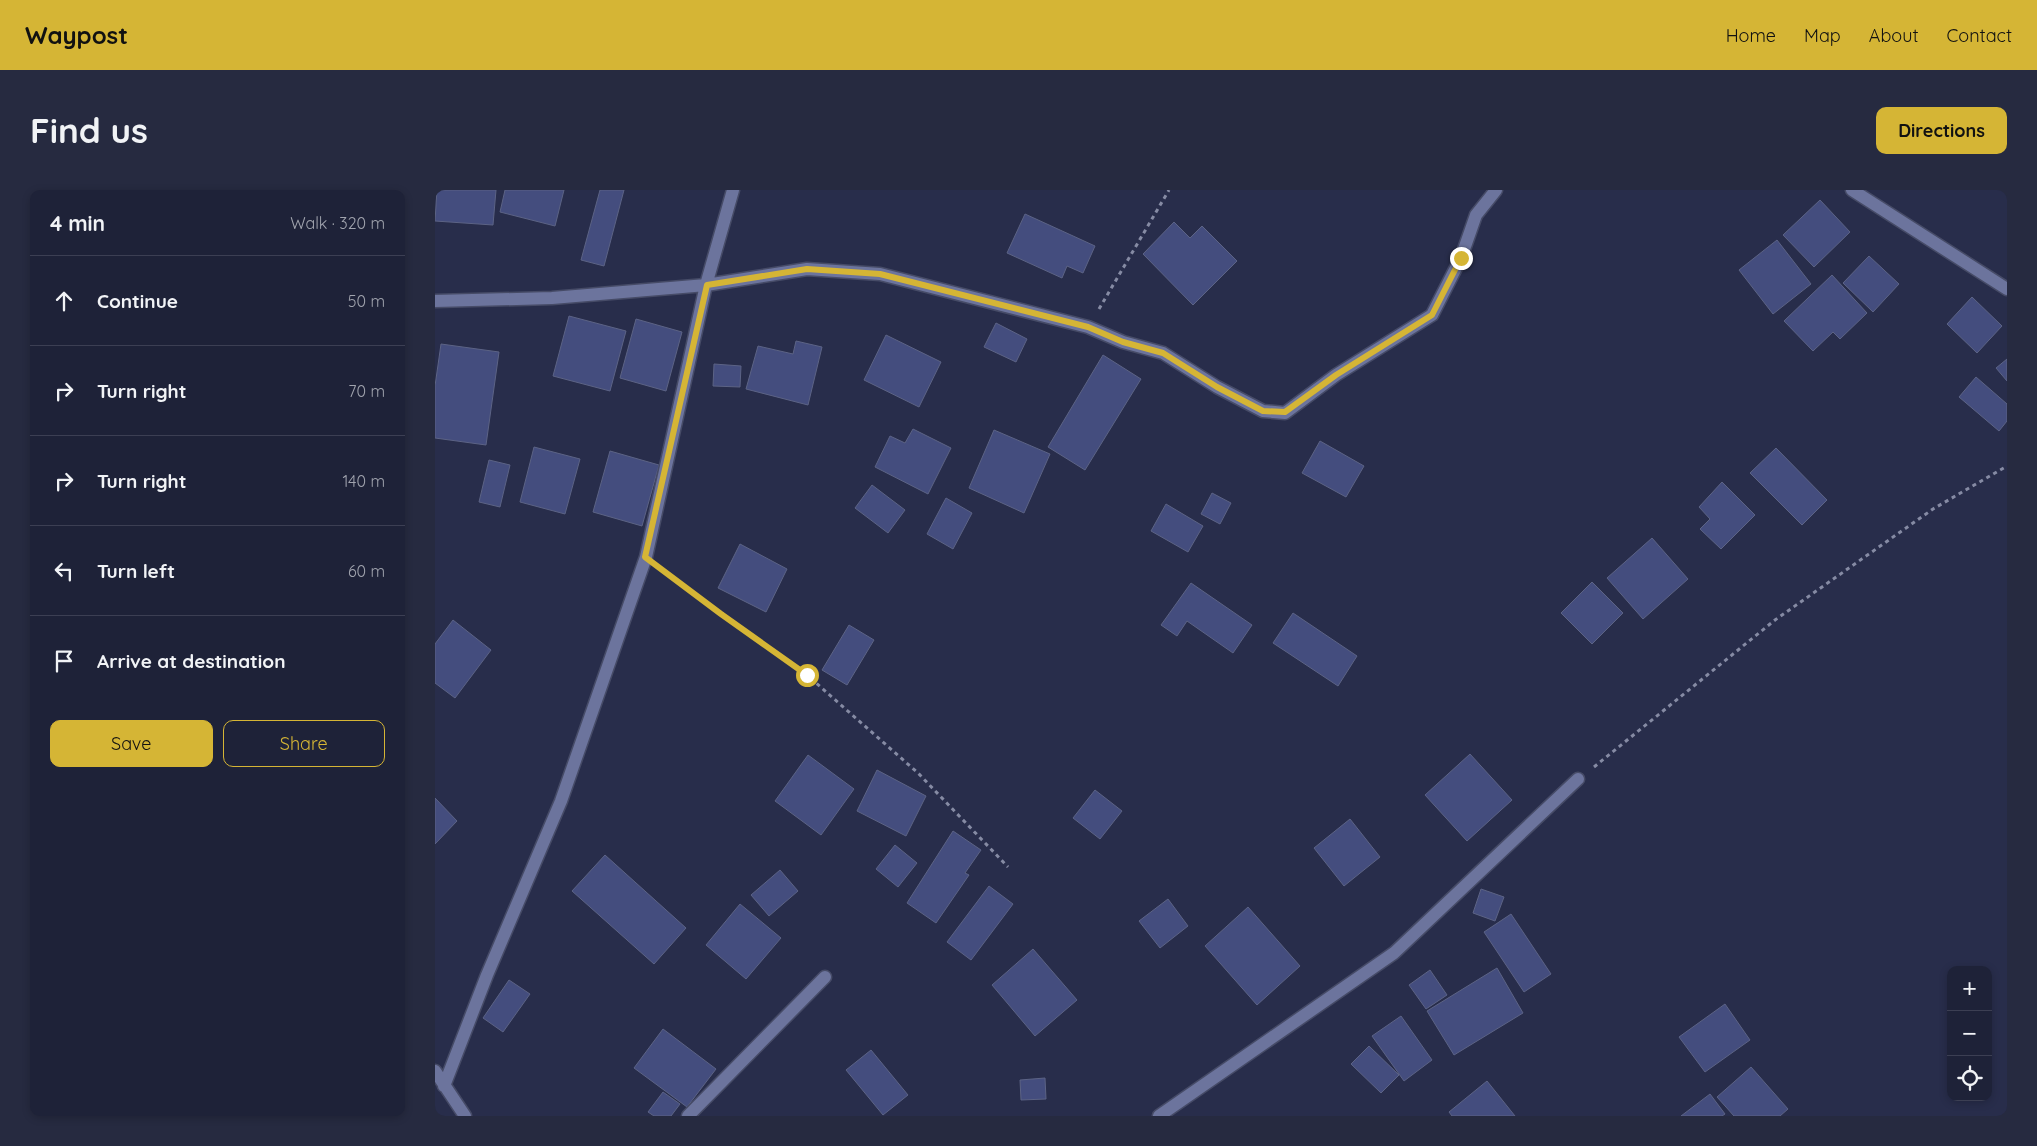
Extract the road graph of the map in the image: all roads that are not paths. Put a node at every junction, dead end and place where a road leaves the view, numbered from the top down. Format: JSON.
{"nodes":[{"id":1,"x":733,"y":190,"type":"edge"},
{"id":2,"x":1496,"y":190,"type":"edge"},
{"id":3,"x":1852,"y":190,"type":"edge"},
{"id":4,"x":707,"y":285,"type":"junction"},
{"id":5,"x":2007,"y":290,"type":"edge"},
{"id":6,"x":435,"y":301,"type":"edge"},
{"id":7,"x":1579,"y":779,"type":"road end"},
{"id":8,"x":825,"y":977,"type":"dead end"},
{"id":9,"x":435,"y":1071,"type":"edge"},
{"id":10,"x":444,"y":1086,"type":"junction"},
{"id":11,"x":465,"y":1116,"type":"edge"},
{"id":12,"x":689,"y":1116,"type":"edge"},
{"id":13,"x":1159,"y":1116,"type":"edge"}],
"edges":[{"from":1,"to":4,"type":"street"},
{"from":2,"to":4,"type":"street"},
{"from":3,"to":5,"type":"street"},
{"from":4,"to":6,"type":"street"},
{"from":4,"to":10,"type":"street"},
{"from":7,"to":13,"type":"street"},
{"from":8,"to":12,"type":"street"},
{"from":9,"to":10,"type":"street"},
{"from":10,"to":11,"type":"street"}]}
